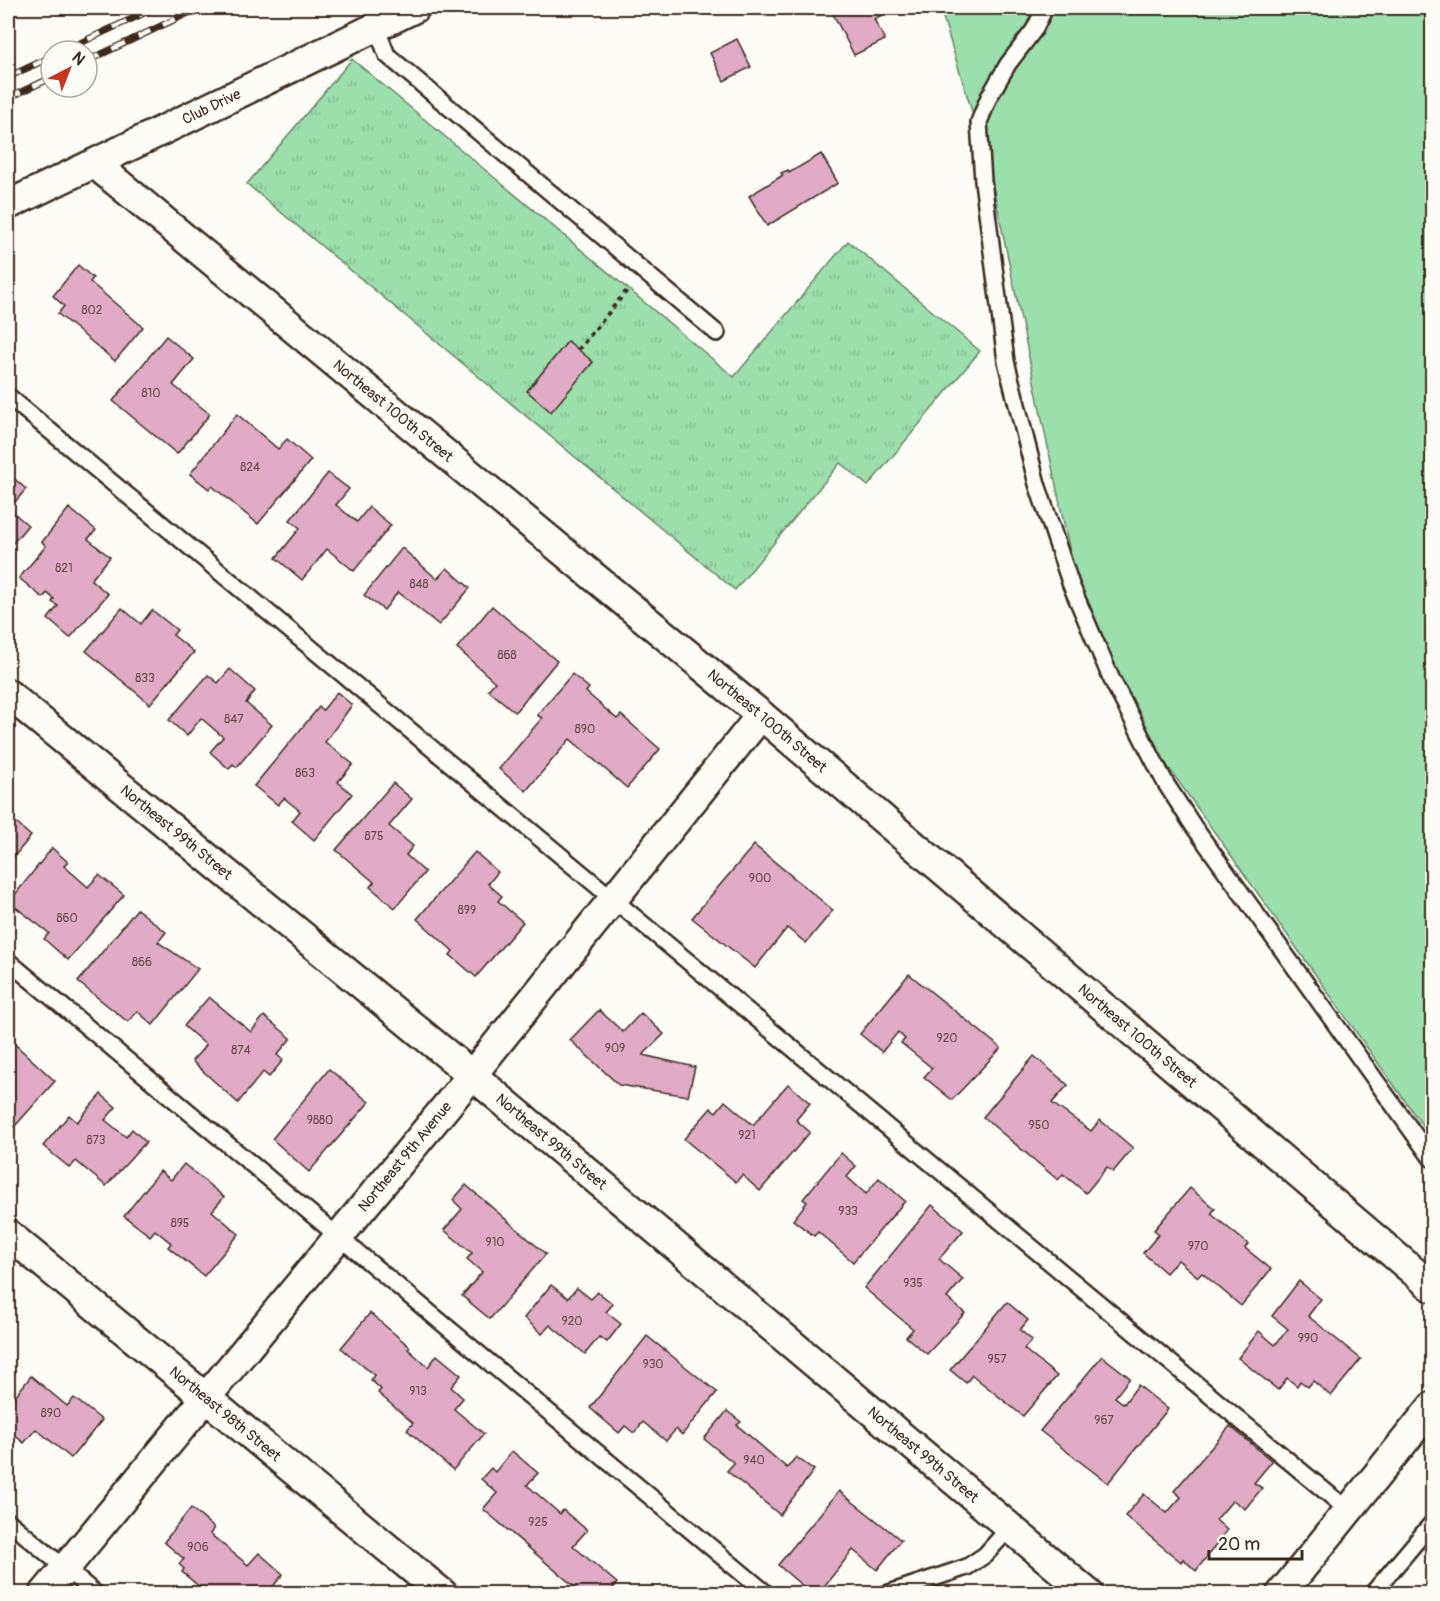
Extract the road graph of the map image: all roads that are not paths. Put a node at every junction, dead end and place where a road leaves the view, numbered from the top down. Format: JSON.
{"nodes":[{"id":1,"x":415,"y":8,"type":"edge"},
{"id":2,"x":1045,"y":8,"type":"edge"},
{"id":3,"x":376,"y":27,"type":"junction"},
{"id":4,"x":94,"y":164,"type":"junction"},
{"id":5,"x":8,"y":205,"type":"edge"},
{"id":6,"x":717,"y":333,"type":"dead end"},
{"id":7,"x":8,"y":396,"type":"edge"},
{"id":8,"x":8,"y":694,"type":"edge"},
{"id":9,"x":761,"y":715,"type":"junction"},
{"id":10,"x":612,"y":900,"type":"junction"},
{"id":11,"x":8,"y":961,"type":"edge"},
{"id":12,"x":472,"y":1075,"type":"junction"},
{"id":13,"x":1432,"y":1159,"type":"edge"},
{"id":14,"x":8,"y":1234,"type":"edge"},
{"id":15,"x":338,"y":1236,"type":"junction"},
{"id":16,"x":1432,"y":1287,"type":"edge"},
{"id":17,"x":205,"y":1398,"type":"junction"},
{"id":18,"x":1432,"y":1407,"type":"edge"},
{"id":19,"x":1349,"y":1511,"type":"junction"},
{"id":20,"x":8,"y":1521,"type":"edge"},
{"id":21,"x":1432,"y":1523,"type":"edge"},
{"id":22,"x":1011,"y":1526,"type":"junction"},
{"id":23,"x":65,"y":1568,"type":"junction"},
{"id":24,"x":44,"y":1593,"type":"edge"},
{"id":25,"x":96,"y":1593,"type":"edge"},
{"id":26,"x":443,"y":1593,"type":"edge"},
{"id":27,"x":767,"y":1593,"type":"edge"},
{"id":28,"x":886,"y":1593,"type":"edge"},
{"id":29,"x":1089,"y":1593,"type":"edge"},
{"id":30,"x":1281,"y":1593,"type":"edge"},
{"id":31,"x":1372,"y":1593,"type":"edge"}],
"edges":[{"from":1,"to":3,"type":"street","name":"Club Drive"},
{"from":2,"to":13,"type":"lane"},
{"from":3,"to":4,"type":"street","name":"Club Drive"},
{"from":3,"to":6,"type":"lane"},
{"from":4,"to":5,"type":"street","name":"Club Drive"},
{"from":4,"to":9,"type":"street","name":"Northeast 100th Street"},
{"from":7,"to":10,"type":"lane"},
{"from":8,"to":12,"type":"street","name":"Northeast 99th Street"},
{"from":9,"to":10,"type":"street","name":"Northeast 9th Avenue"},
{"from":9,"to":16,"type":"street","name":"Northeast 100th Street"},
{"from":10,"to":12,"type":"street","name":"Northeast 9th Avenue"},
{"from":10,"to":19,"type":"lane"},
{"from":11,"to":15,"type":"lane"},
{"from":12,"to":15,"type":"street","name":"Northeast 9th Avenue"},
{"from":12,"to":22,"type":"street","name":"Northeast 99th Street"},
{"from":14,"to":17,"type":"street","name":"Northeast 98th Street"},
{"from":15,"to":17,"type":"street","name":"Northeast 9th Avenue"},
{"from":15,"to":27,"type":"lane"},
{"from":17,"to":23,"type":"street","name":"Northeast 9th Avenue"},
{"from":17,"to":26,"type":"street","name":"Northeast 98th Street"},
{"from":18,"to":19,"type":"street"},
{"from":19,"to":30,"type":"street"},
{"from":20,"to":23,"type":"lane"},
{"from":21,"to":31,"type":"lane"},
{"from":22,"to":28,"type":"lane"},
{"from":22,"to":29,"type":"street","name":"Northeast 99th Street"},
{"from":23,"to":24,"type":"street","name":"Northeast 9th Avenue"},
{"from":23,"to":25,"type":"lane"}]}
